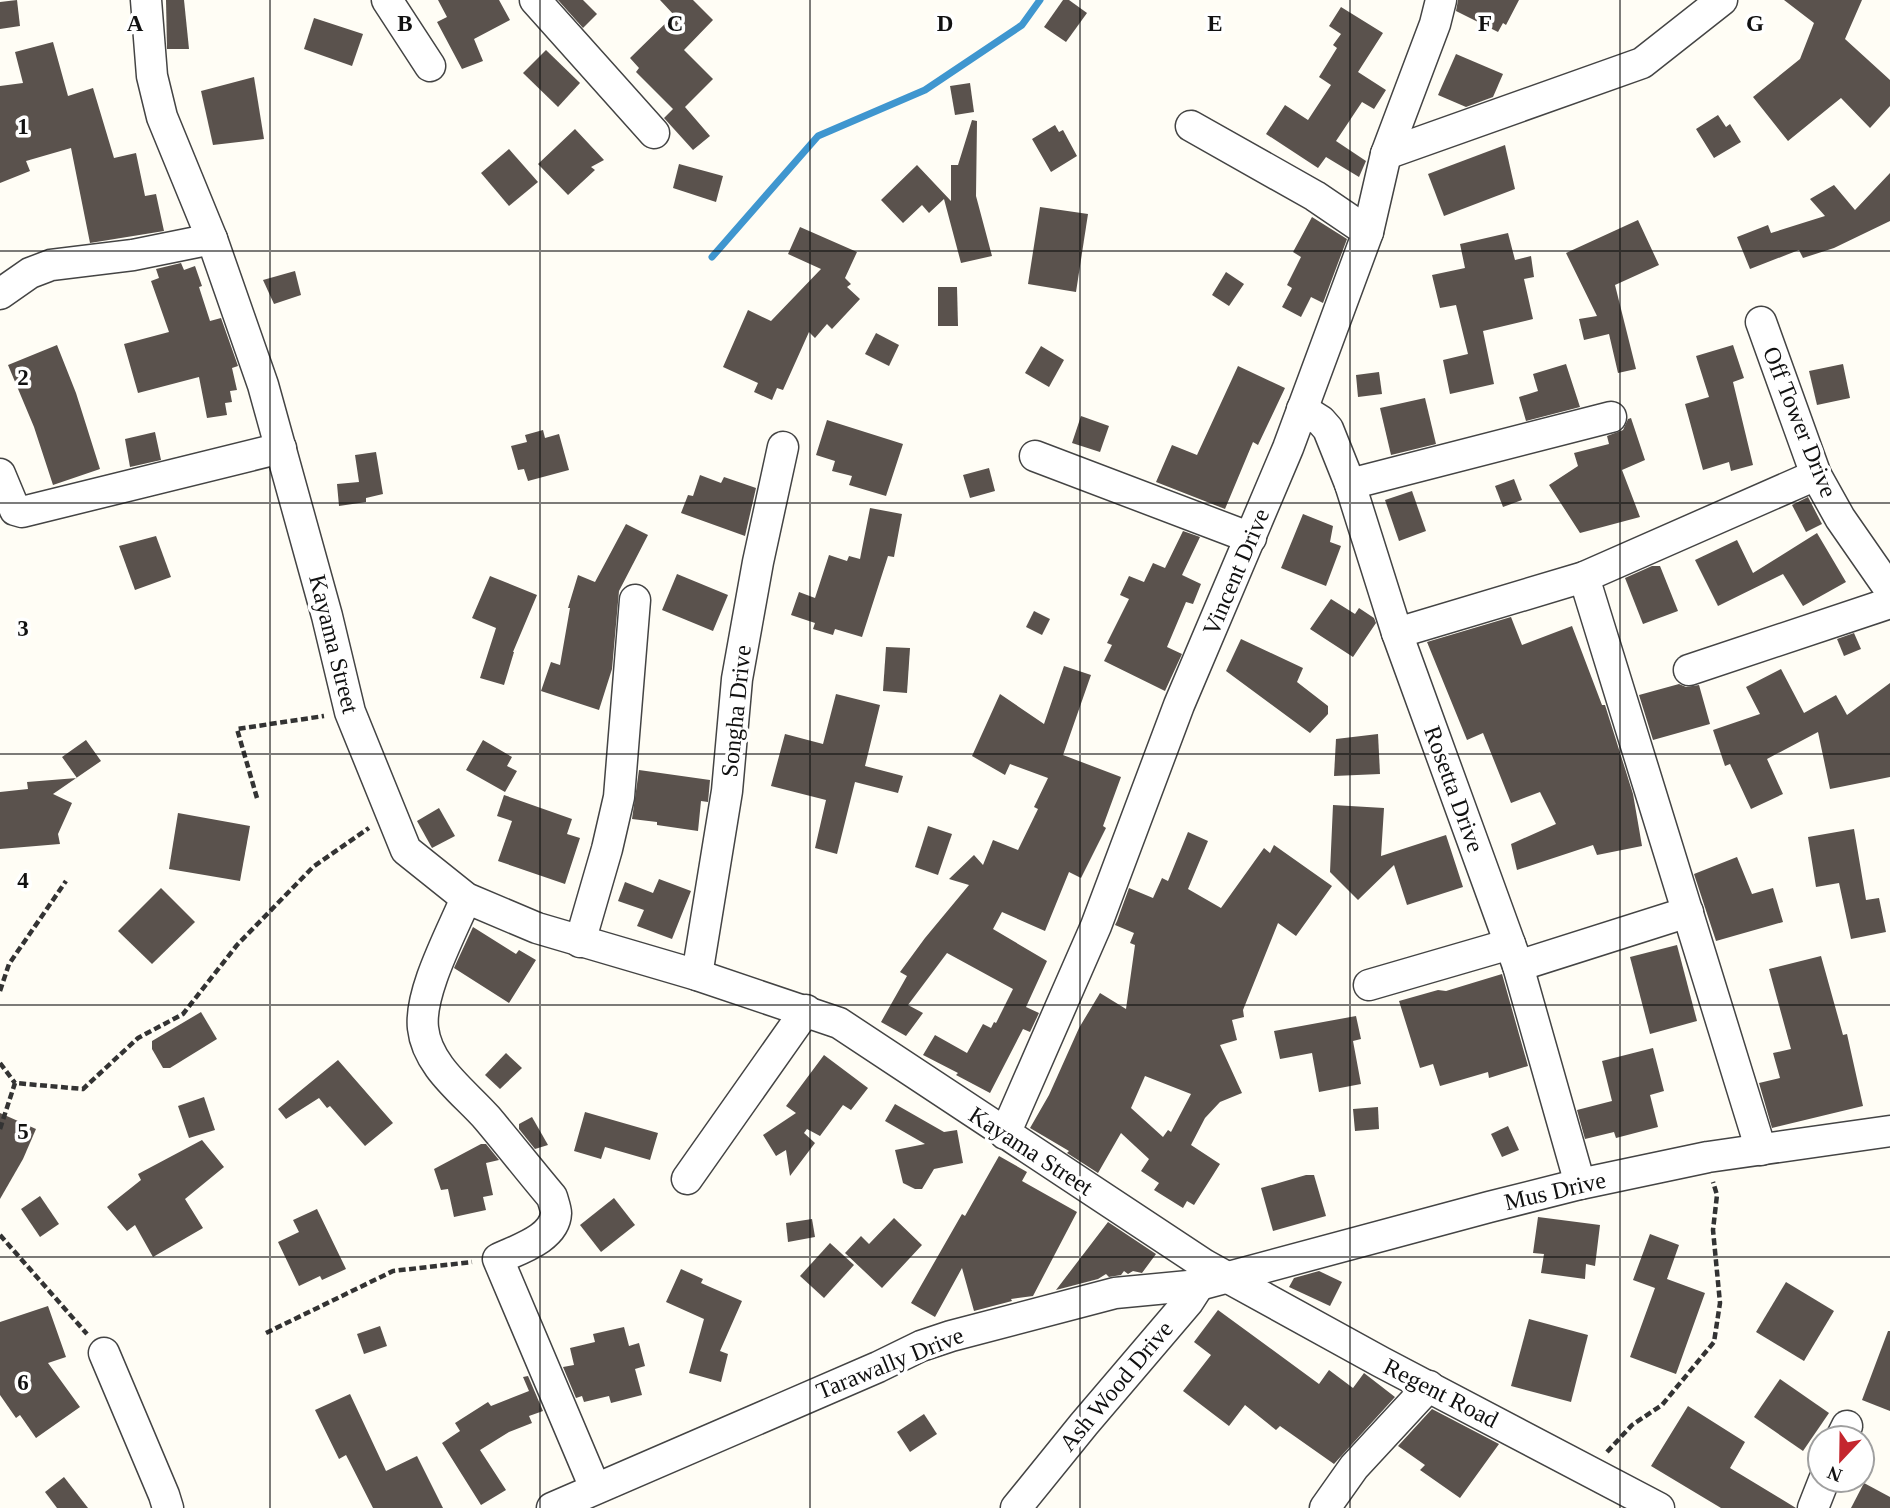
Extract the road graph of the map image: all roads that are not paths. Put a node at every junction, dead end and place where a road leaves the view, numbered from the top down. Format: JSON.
{"nodes":[{"id":1,"x":146,"y":0,"type":"edge"},
{"id":2,"x":387,"y":0,"type":"edge"},
{"id":3,"x":535,"y":0,"type":"edge"},
{"id":4,"x":1441,"y":0,"type":"edge"},
{"id":5,"x":1723,"y":0,"type":"edge"},
{"id":6,"x":430,"y":66,"type":"dead end"},
{"id":7,"x":1191,"y":126,"type":"dead end"},
{"id":8,"x":654,"y":134,"type":"dead end"},
{"id":9,"x":1386,"y":155,"type":"junction"},
{"id":10,"x":1368,"y":232,"type":"junction"},
{"id":11,"x":212,"y":239,"type":"junction"},
{"id":12,"x":0,"y":293,"type":"edge"},
{"id":13,"x":1761,"y":322,"type":"dead end"},
{"id":14,"x":1302,"y":409,"type":"junction"},
{"id":15,"x":1611,"y":417,"type":"dead end"},
{"id":16,"x":783,"y":447,"type":"dead end"},
{"id":17,"x":281,"y":448,"type":"junction"},
{"id":18,"x":1035,"y":456,"type":"dead end"},
{"id":19,"x":0,"y":474,"type":"edge"},
{"id":20,"x":1816,"y":475,"type":"junction"},
{"id":21,"x":1350,"y":484,"type":"junction"},
{"id":22,"x":1251,"y":538,"type":"junction"},
{"id":23,"x":1584,"y":577,"type":"junction"},
{"id":24,"x":1890,"y":590,"type":"edge"},
{"id":25,"x":635,"y":600,"type":"dead end"},
{"id":26,"x":1890,"y":603,"type":"edge"},
{"id":27,"x":1397,"y":633,"type":"junction"},
{"id":28,"x":1689,"y":670,"type":"dead end"},
{"id":29,"x":466,"y":898,"type":"junction"},
{"id":30,"x":1688,"y":912,"type":"junction"},
{"id":31,"x":580,"y":942,"type":"junction"},
{"id":32,"x":1514,"y":955,"type":"junction"},
{"id":33,"x":697,"y":975,"type":"junction"},
{"id":34,"x":1369,"y":985,"type":"dead end"},
{"id":35,"x":823,"y":1017,"type":"junction"},
{"id":36,"x":1890,"y":1131,"type":"edge"},
{"id":37,"x":1005,"y":1135,"type":"junction"},
{"id":38,"x":1761,"y":1150,"type":"junction"},
{"id":39,"x":687,"y":1179,"type":"dead end"},
{"id":40,"x":1580,"y":1184,"type":"junction"},
{"id":41,"x":1212,"y":1281,"type":"junction"},
{"id":42,"x":104,"y":1353,"type":"road end"},
{"id":43,"x":1429,"y":1386,"type":"junction"},
{"id":44,"x":595,"y":1488,"type":"junction"},
{"id":45,"x":1655,"y":1507,"type":"edge"},
{"id":46,"x":168,"y":1508,"type":"edge"},
{"id":47,"x":552,"y":1508,"type":"edge"},
{"id":48,"x":1016,"y":1508,"type":"edge"},
{"id":49,"x":1325,"y":1508,"type":"edge"}],
"edges":[{"from":1,"to":11,"type":"street","name":"Kayama Street"},
{"from":2,"to":6,"type":"street"},
{"from":3,"to":8,"type":"street"},
{"from":4,"to":9,"type":"street","name":"Vincent Drive"},
{"from":5,"to":9,"type":"street"},
{"from":7,"to":10,"type":"street"},
{"from":9,"to":10,"type":"street","name":"Vincent Drive"},
{"from":10,"to":14,"type":"street","name":"Vincent Drive"},
{"from":11,"to":12,"type":"street"},
{"from":11,"to":17,"type":"street","name":"Kayama Street"},
{"from":13,"to":20,"type":"street","name":"Off Tower Drive"},
{"from":14,"to":21,"type":"street","name":"Rosetta Drive"},
{"from":14,"to":22,"type":"street","name":"Vincent Drive"},
{"from":15,"to":21,"type":"street"},
{"from":16,"to":33,"type":"street","name":"Songha Drive"},
{"from":17,"to":19,"type":"street"},
{"from":17,"to":29,"type":"street","name":"Kayama Street"},
{"from":18,"to":22,"type":"street"},
{"from":20,"to":23,"type":"street"},
{"from":20,"to":24,"type":"street","name":"Off Tower Drive"},
{"from":21,"to":27,"type":"street","name":"Rosetta Drive"},
{"from":22,"to":37,"type":"street","name":"Vincent Drive"},
{"from":23,"to":27,"type":"street"},
{"from":23,"to":30,"type":"street"},
{"from":25,"to":31,"type":"street"},
{"from":26,"to":28,"type":"street"},
{"from":27,"to":32,"type":"street","name":"Rosetta Drive"},
{"from":29,"to":31,"type":"street","name":"Kayama Street"},
{"from":29,"to":44,"type":"street"},
{"from":30,"to":32,"type":"street"},
{"from":30,"to":38,"type":"street"},
{"from":31,"to":33,"type":"street","name":"Kayama Street"},
{"from":32,"to":34,"type":"street"},
{"from":32,"to":40,"type":"street","name":"Rosetta Drive"},
{"from":33,"to":35,"type":"street","name":"Kayama Street"},
{"from":35,"to":37,"type":"street","name":"Kayama Street"},
{"from":35,"to":39,"type":"street"},
{"from":36,"to":38,"type":"street","name":"Mus Drive"},
{"from":37,"to":41,"type":"street","name":"Kayama Street"},
{"from":38,"to":40,"type":"street","name":"Mus Drive"},
{"from":40,"to":41,"type":"street","name":"Mus Drive"},
{"from":41,"to":43,"type":"street","name":"Regent Road"},
{"from":41,"to":44,"type":"street","name":"Tarawally Drive"},
{"from":41,"to":48,"type":"street","name":"Ash Wood Drive"},
{"from":42,"to":46,"type":"street"},
{"from":43,"to":45,"type":"street","name":"Regent Road"},
{"from":43,"to":49,"type":"street"},
{"from":44,"to":47,"type":"street","name":"Tarawally Drive"}]}
